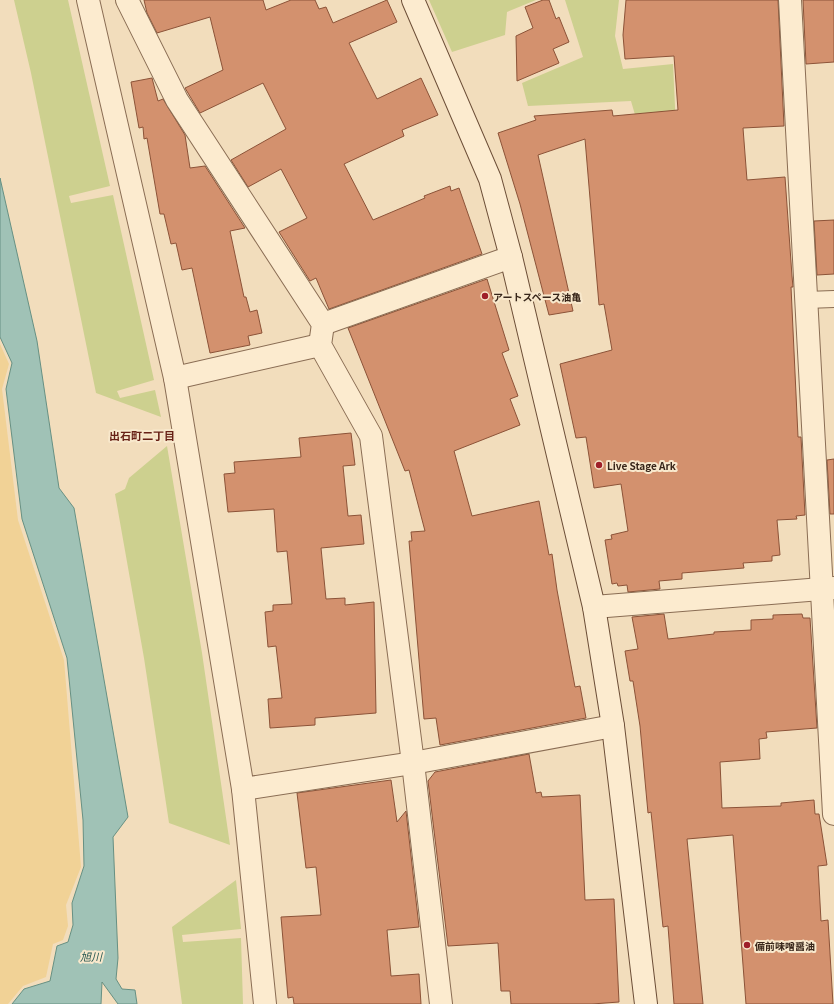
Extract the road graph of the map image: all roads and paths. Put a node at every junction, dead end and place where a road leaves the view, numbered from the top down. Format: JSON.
{"nodes":[{"id":1,"x":88,"y":0,"type":"edge"},
{"id":2,"x":127,"y":0,"type":"edge"},
{"id":3,"x":413,"y":0,"type":"edge"},
{"id":4,"x":790,"y":0,"type":"edge"},
{"id":5,"x":511,"y":257,"type":"junction"},
{"id":6,"x":834,"y":299,"type":"edge"},
{"id":7,"x":806,"y":300,"type":"junction"},
{"id":8,"x":322,"y":335,"type":"junction"},
{"id":9,"x":175,"y":378,"type":"junction"},
{"id":10,"x":828,"y":589,"type":"edge"},
{"id":11,"x":594,"y":607,"type":"junction"},
{"id":12,"x":612,"y":726,"type":"junction"},
{"id":13,"x":413,"y":763,"type":"junction"},
{"id":14,"x":243,"y":789,"type":"junction"},
{"id":15,"x":834,"y":814,"type":"edge"},
{"id":16,"x":265,"y":1004,"type":"edge"},
{"id":17,"x":441,"y":1004,"type":"edge"},
{"id":18,"x":646,"y":1004,"type":"edge"}],
"edges":[{"from":1,"to":9,"type":"street"},
{"from":2,"to":8,"type":"street"},
{"from":3,"to":5,"type":"street"},
{"from":4,"to":7,"type":"street"},
{"from":5,"to":8,"type":"street"},
{"from":5,"to":11,"type":"street"},
{"from":6,"to":7,"type":"lane"},
{"from":7,"to":10,"type":"street"},
{"from":8,"to":9,"type":"street"},
{"from":8,"to":13,"type":"street"},
{"from":9,"to":14,"type":"street"},
{"from":10,"to":11,"type":"street"},
{"from":10,"to":15,"type":"street"},
{"from":11,"to":12,"type":"street"},
{"from":12,"to":13,"type":"street"},
{"from":12,"to":18,"type":"street"},
{"from":13,"to":14,"type":"street"},
{"from":13,"to":17,"type":"street"},
{"from":14,"to":16,"type":"street"}]}
